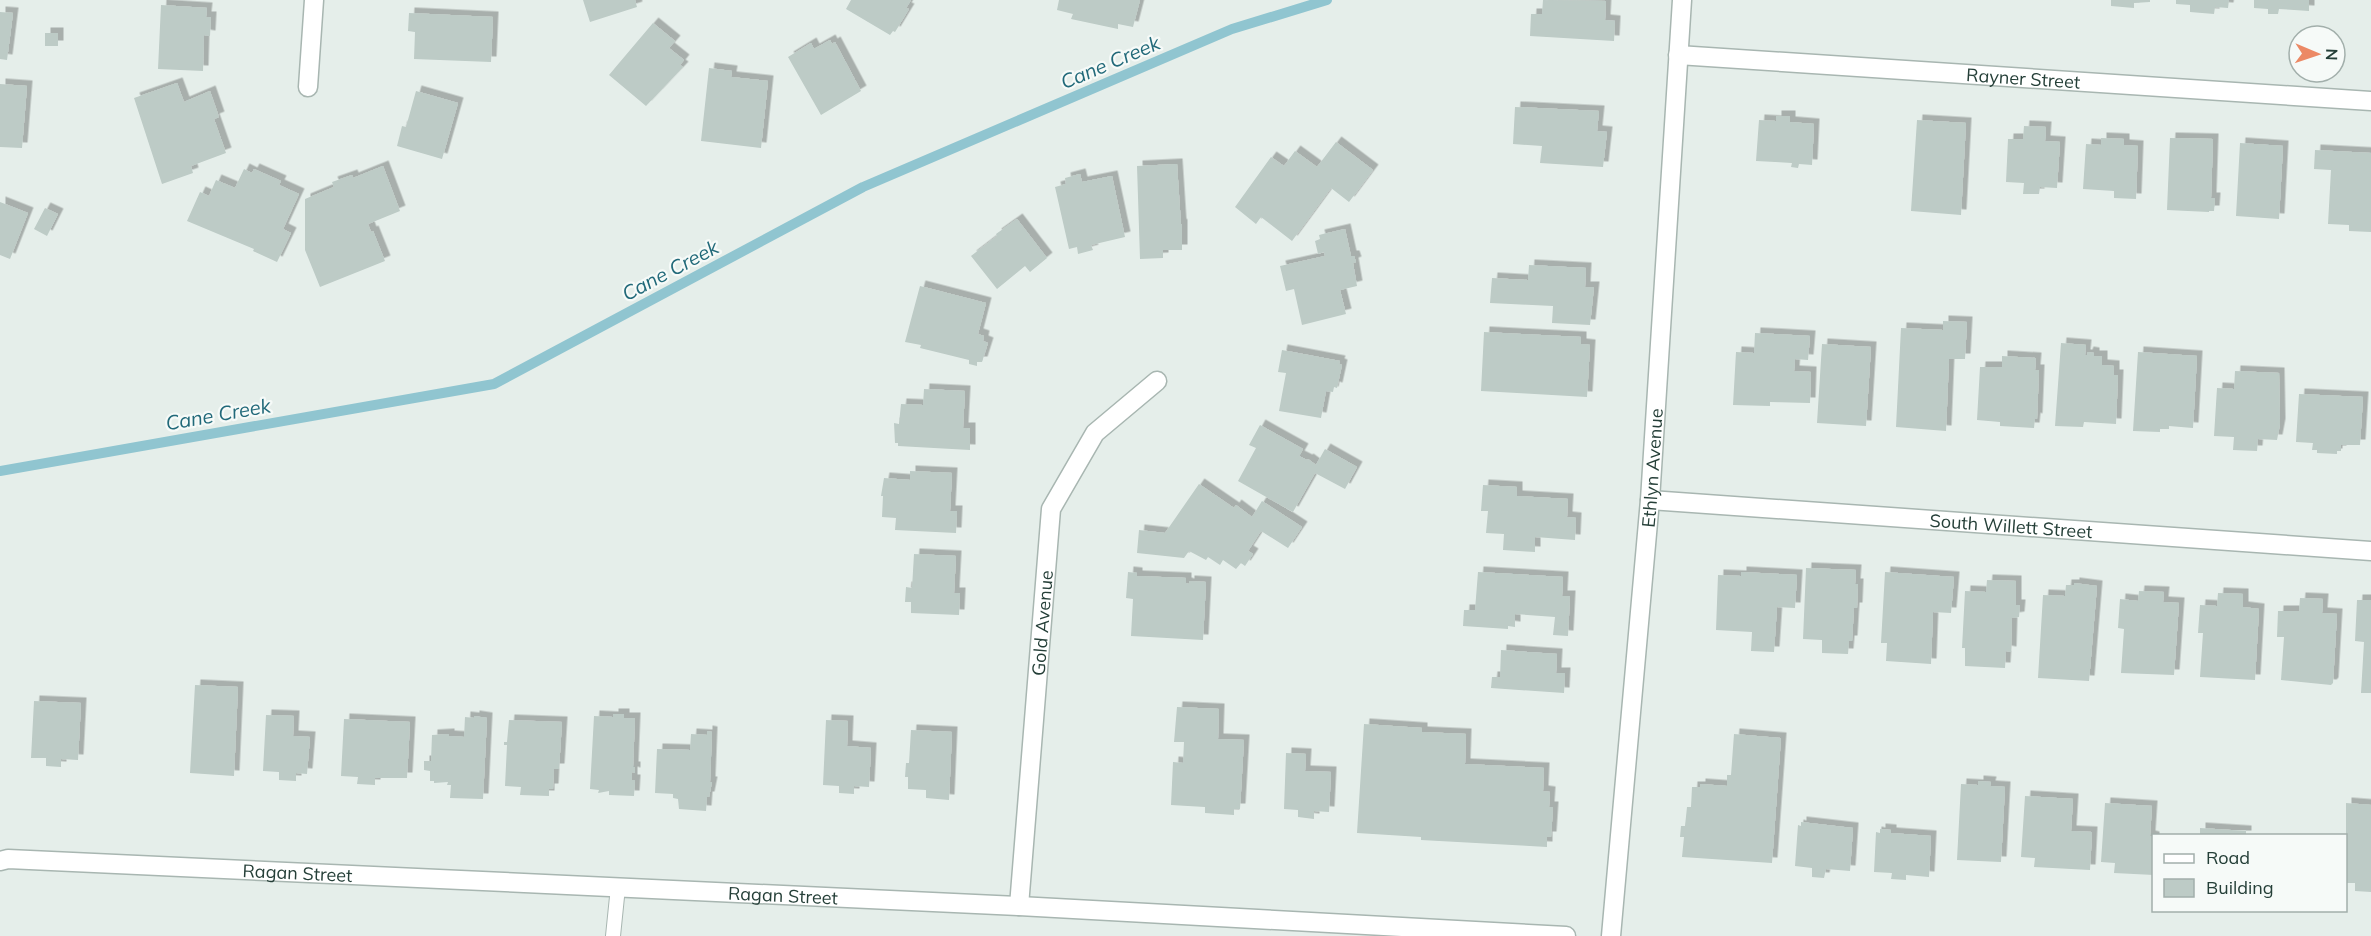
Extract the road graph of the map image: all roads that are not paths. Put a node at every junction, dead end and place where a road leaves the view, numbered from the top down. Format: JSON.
{"nodes":[{"id":1,"x":314,"y":0,"type":"edge"},
{"id":2,"x":1682,"y":0,"type":"edge"},
{"id":3,"x":1678,"y":55,"type":"junction"},
{"id":4,"x":308,"y":87,"type":"dead end"},
{"id":5,"x":2371,"y":101,"type":"edge"},
{"id":6,"x":1157,"y":381,"type":"dead end"},
{"id":7,"x":1650,"y":500,"type":"junction"},
{"id":8,"x":2371,"y":551,"type":"edge"},
{"id":9,"x":0,"y":861,"type":"edge"},
{"id":10,"x":618,"y":887,"type":"junction"},
{"id":11,"x":1019,"y":906,"type":"junction"},
{"id":12,"x":613,"y":936,"type":"edge"},
{"id":13,"x":1566,"y":936,"type":"edge"},
{"id":14,"x":1611,"y":936,"type":"edge"}],
"edges":[{"from":1,"to":4,"type":"street"},
{"from":2,"to":3,"type":"street","name":"Ethlyn Avenue"},
{"from":3,"to":5,"type":"street","name":"Rayner Street"},
{"from":3,"to":7,"type":"street","name":"Ethlyn Avenue"},
{"from":6,"to":11,"type":"street","name":"Gold Avenue"},
{"from":7,"to":8,"type":"street","name":"South Willett Street"},
{"from":7,"to":14,"type":"street","name":"Ethlyn Avenue"},
{"from":9,"to":10,"type":"street","name":"Ragan Street"},
{"from":10,"to":11,"type":"street","name":"Ragan Street"},
{"from":10,"to":12,"type":"lane"},
{"from":11,"to":13,"type":"street","name":"Ragan Street"}]}
